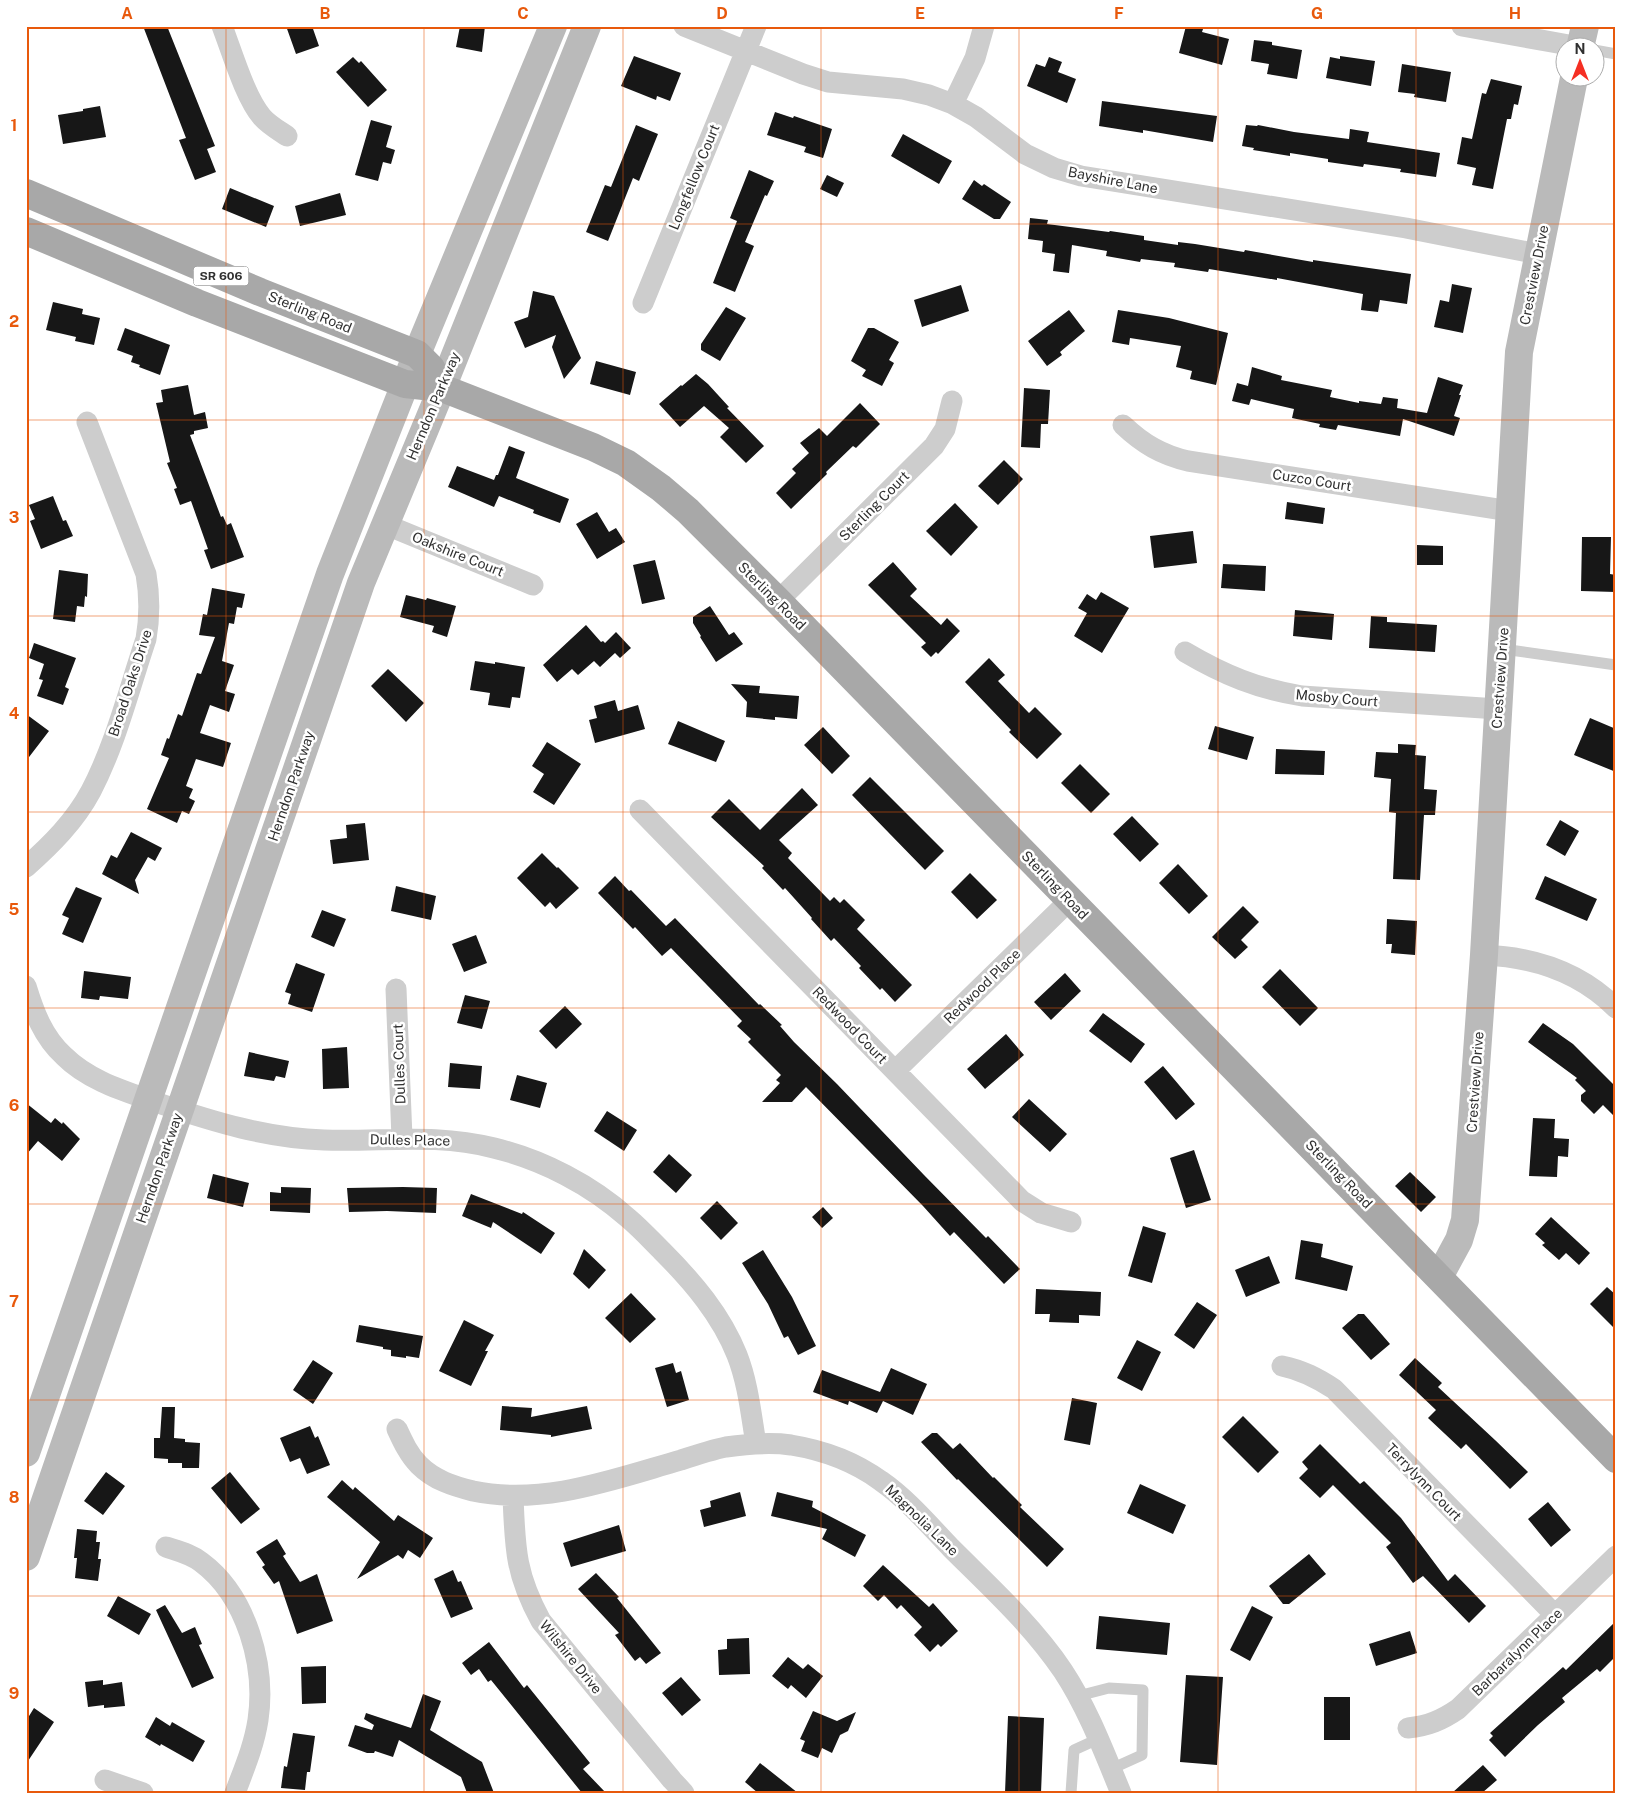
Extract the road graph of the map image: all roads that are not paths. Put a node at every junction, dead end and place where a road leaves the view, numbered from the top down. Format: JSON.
{"nodes":[{"id":1,"x":222,"y":26,"type":"edge"},
{"id":2,"x":553,"y":26,"type":"edge"},
{"id":3,"x":587,"y":26,"type":"edge"},
{"id":4,"x":684,"y":26,"type":"edge"},
{"id":5,"x":756,"y":26,"type":"edge"},
{"id":6,"x":984,"y":26,"type":"edge"},
{"id":7,"x":1462,"y":26,"type":"edge"},
{"id":8,"x":1554,"y":42,"type":"edge"},
{"id":9,"x":746,"y":52,"type":"junction"},
{"id":10,"x":1572,"y":88,"type":"edge"},
{"id":11,"x":953,"y":104,"type":"junction"},
{"id":12,"x":287,"y":136,"type":"dead end"},
{"id":13,"x":26,"y":193,"type":"edge"},
{"id":14,"x":26,"y":231,"type":"edge"},
{"id":15,"x":1538,"y":254,"type":"junction"},
{"id":16,"x":643,"y":303,"type":"dead end"},
{"id":17,"x":417,"y":354,"type":"junction"},
{"id":18,"x":405,"y":384,"type":"junction"},
{"id":19,"x":442,"y":388,"type":"junction"},
{"id":20,"x":952,"y":401,"type":"dead end"},
{"id":21,"x":87,"y":422,"type":"dead end"},
{"id":22,"x":1123,"y":425,"type":"dead end"},
{"id":23,"x":1510,"y":511,"type":"junction"},
{"id":24,"x":384,"y":524,"type":"junction"},
{"id":25,"x":533,"y":585,"type":"dead end"},
{"id":26,"x":778,"y":601,"type":"junction"},
{"id":27,"x":1502,"y":649,"type":"junction"},
{"id":28,"x":1185,"y":652,"type":"dead end"},
{"id":29,"x":1616,"y":665,"type":"edge"},
{"id":30,"x":1498,"y":709,"type":"junction"},
{"id":31,"x":640,"y":810,"type":"dead end"},
{"id":32,"x":26,"y":867,"type":"edge"},
{"id":33,"x":1070,"y":900,"type":"junction"},
{"id":34,"x":1484,"y":955,"type":"junction"},
{"id":35,"x":26,"y":986,"type":"edge"},
{"id":36,"x":396,"y":989,"type":"dead end"},
{"id":37,"x":1616,"y":1008,"type":"edge"},
{"id":38,"x":895,"y":1071,"type":"junction"},
{"id":39,"x":148,"y":1100,"type":"junction"},
{"id":40,"x":179,"y":1110,"type":"junction"},
{"id":41,"x":402,"y":1138,"type":"junction"},
{"id":42,"x":1070,"y":1222,"type":"dead end"},
{"id":43,"x":1439,"y":1277,"type":"junction"},
{"id":44,"x":1282,"y":1366,"type":"dead end"},
{"id":45,"x":398,"y":1430,"type":"dead end"},
{"id":46,"x":756,"y":1444,"type":"junction"},
{"id":47,"x":26,"y":1453,"type":"edge"},
{"id":48,"x":1616,"y":1458,"type":"edge"},
{"id":49,"x":513,"y":1496,"type":"junction"},
{"id":50,"x":166,"y":1547,"type":"dead end"},
{"id":51,"x":1616,"y":1556,"type":"edge"},
{"id":52,"x":26,"y":1557,"type":"edge"},
{"id":53,"x":1555,"y":1615,"type":"junction"},
{"id":54,"x":1078,"y":1696,"type":"junction"},
{"id":55,"x":1408,"y":1728,"type":"dead end"},
{"id":56,"x":1098,"y":1739,"type":"junction"},
{"id":57,"x":1111,"y":1769,"type":"junction"},
{"id":58,"x":105,"y":1780,"type":"dead end"},
{"id":59,"x":143,"y":1793,"type":"edge"},
{"id":60,"x":235,"y":1793,"type":"edge"},
{"id":61,"x":684,"y":1793,"type":"edge"},
{"id":62,"x":1071,"y":1793,"type":"edge"},
{"id":63,"x":1121,"y":1793,"type":"edge"}],
"edges":[{"from":1,"to":12,"type":"street"},
{"from":2,"to":17,"type":"main road"},
{"from":3,"to":19,"type":"main road","name":"Herndon Parkway"},
{"from":4,"to":9,"type":"street","name":"Bayshire Lane"},
{"from":5,"to":9,"type":"street","name":"Longfellow Court"},
{"from":6,"to":11,"type":"street"},
{"from":7,"to":8,"type":"street"},
{"from":9,"to":11,"type":"street","name":"Bayshire Lane"},
{"from":9,"to":16,"type":"street","name":"Longfellow Court"},
{"from":10,"to":15,"type":"main road","name":"Crestview Drive"},
{"from":11,"to":15,"type":"street","name":"Bayshire Lane"},
{"from":13,"to":17,"type":"main road","name":"Sterling Road","number":"SR 606"},
{"from":14,"to":18,"type":"main road","name":"Sterling Road","number":"SR 606"},
{"from":15,"to":23,"type":"main road","name":"Crestview Drive"},
{"from":17,"to":18,"type":"main road"},
{"from":17,"to":19,"type":"main road","name":"Sterling Road","number":"SR 606"},
{"from":18,"to":19,"type":"main road","name":"Sterling Road","number":"SR 606"},
{"from":18,"to":39,"type":"main road"},
{"from":19,"to":24,"type":"main road","name":"Herndon Parkway"},
{"from":19,"to":26,"type":"main road","name":"Sterling Road"},
{"from":20,"to":26,"type":"street","name":"Sterling Court"},
{"from":21,"to":32,"type":"street","name":"Broad Oaks Drive"},
{"from":22,"to":23,"type":"street","name":"Cuzco Court"},
{"from":23,"to":27,"type":"main road","name":"Crestview Drive"},
{"from":24,"to":25,"type":"street","name":"Oakshire Court"},
{"from":24,"to":40,"type":"main road","name":"Herndon Parkway"},
{"from":26,"to":33,"type":"main road","name":"Sterling Road"},
{"from":27,"to":29,"type":"lane"},
{"from":27,"to":30,"type":"main road","name":"Crestview Drive"},
{"from":28,"to":30,"type":"street","name":"Mosby Court"},
{"from":30,"to":34,"type":"main road","name":"Crestview Drive"},
{"from":31,"to":38,"type":"street","name":"Redwood Court"},
{"from":33,"to":38,"type":"street","name":"Redwood Place"},
{"from":33,"to":43,"type":"main road","name":"Sterling Road"},
{"from":34,"to":37,"type":"street"},
{"from":34,"to":43,"type":"main road","name":"Crestview Drive"},
{"from":35,"to":39,"type":"street","name":"Dulles Place"},
{"from":36,"to":41,"type":"street","name":"Dulles Court"},
{"from":38,"to":42,"type":"street","name":"Redwood Court"},
{"from":39,"to":40,"type":"street","name":"Dulles Place"},
{"from":39,"to":47,"type":"main road"},
{"from":40,"to":41,"type":"street","name":"Dulles Place"},
{"from":40,"to":52,"type":"main road","name":"Herndon Parkway"},
{"from":41,"to":46,"type":"street","name":"Dulles Place"},
{"from":43,"to":48,"type":"main road","name":"Sterling Road"},
{"from":44,"to":53,"type":"street","name":"Terrylynn Court"},
{"from":45,"to":49,"type":"street","name":"Magnolia Lane"},
{"from":46,"to":49,"type":"street","name":"Magnolia Lane"},
{"from":46,"to":54,"type":"street","name":"Magnolia Lane"},
{"from":49,"to":61,"type":"street","name":"Wilshire Drive"},
{"from":50,"to":60,"type":"street"},
{"from":51,"to":53,"type":"street","name":"Barbaralynn Place"},
{"from":53,"to":55,"type":"street","name":"Barbaralynn Place"},
{"from":54,"to":56,"type":"street","name":"Magnolia Lane"},
{"from":54,"to":57,"type":"lane"},
{"from":56,"to":57,"type":"street","name":"Magnolia Lane"},
{"from":56,"to":62,"type":"lane"},
{"from":57,"to":63,"type":"street","name":"Magnolia Lane"},
{"from":58,"to":59,"type":"street"}]}
